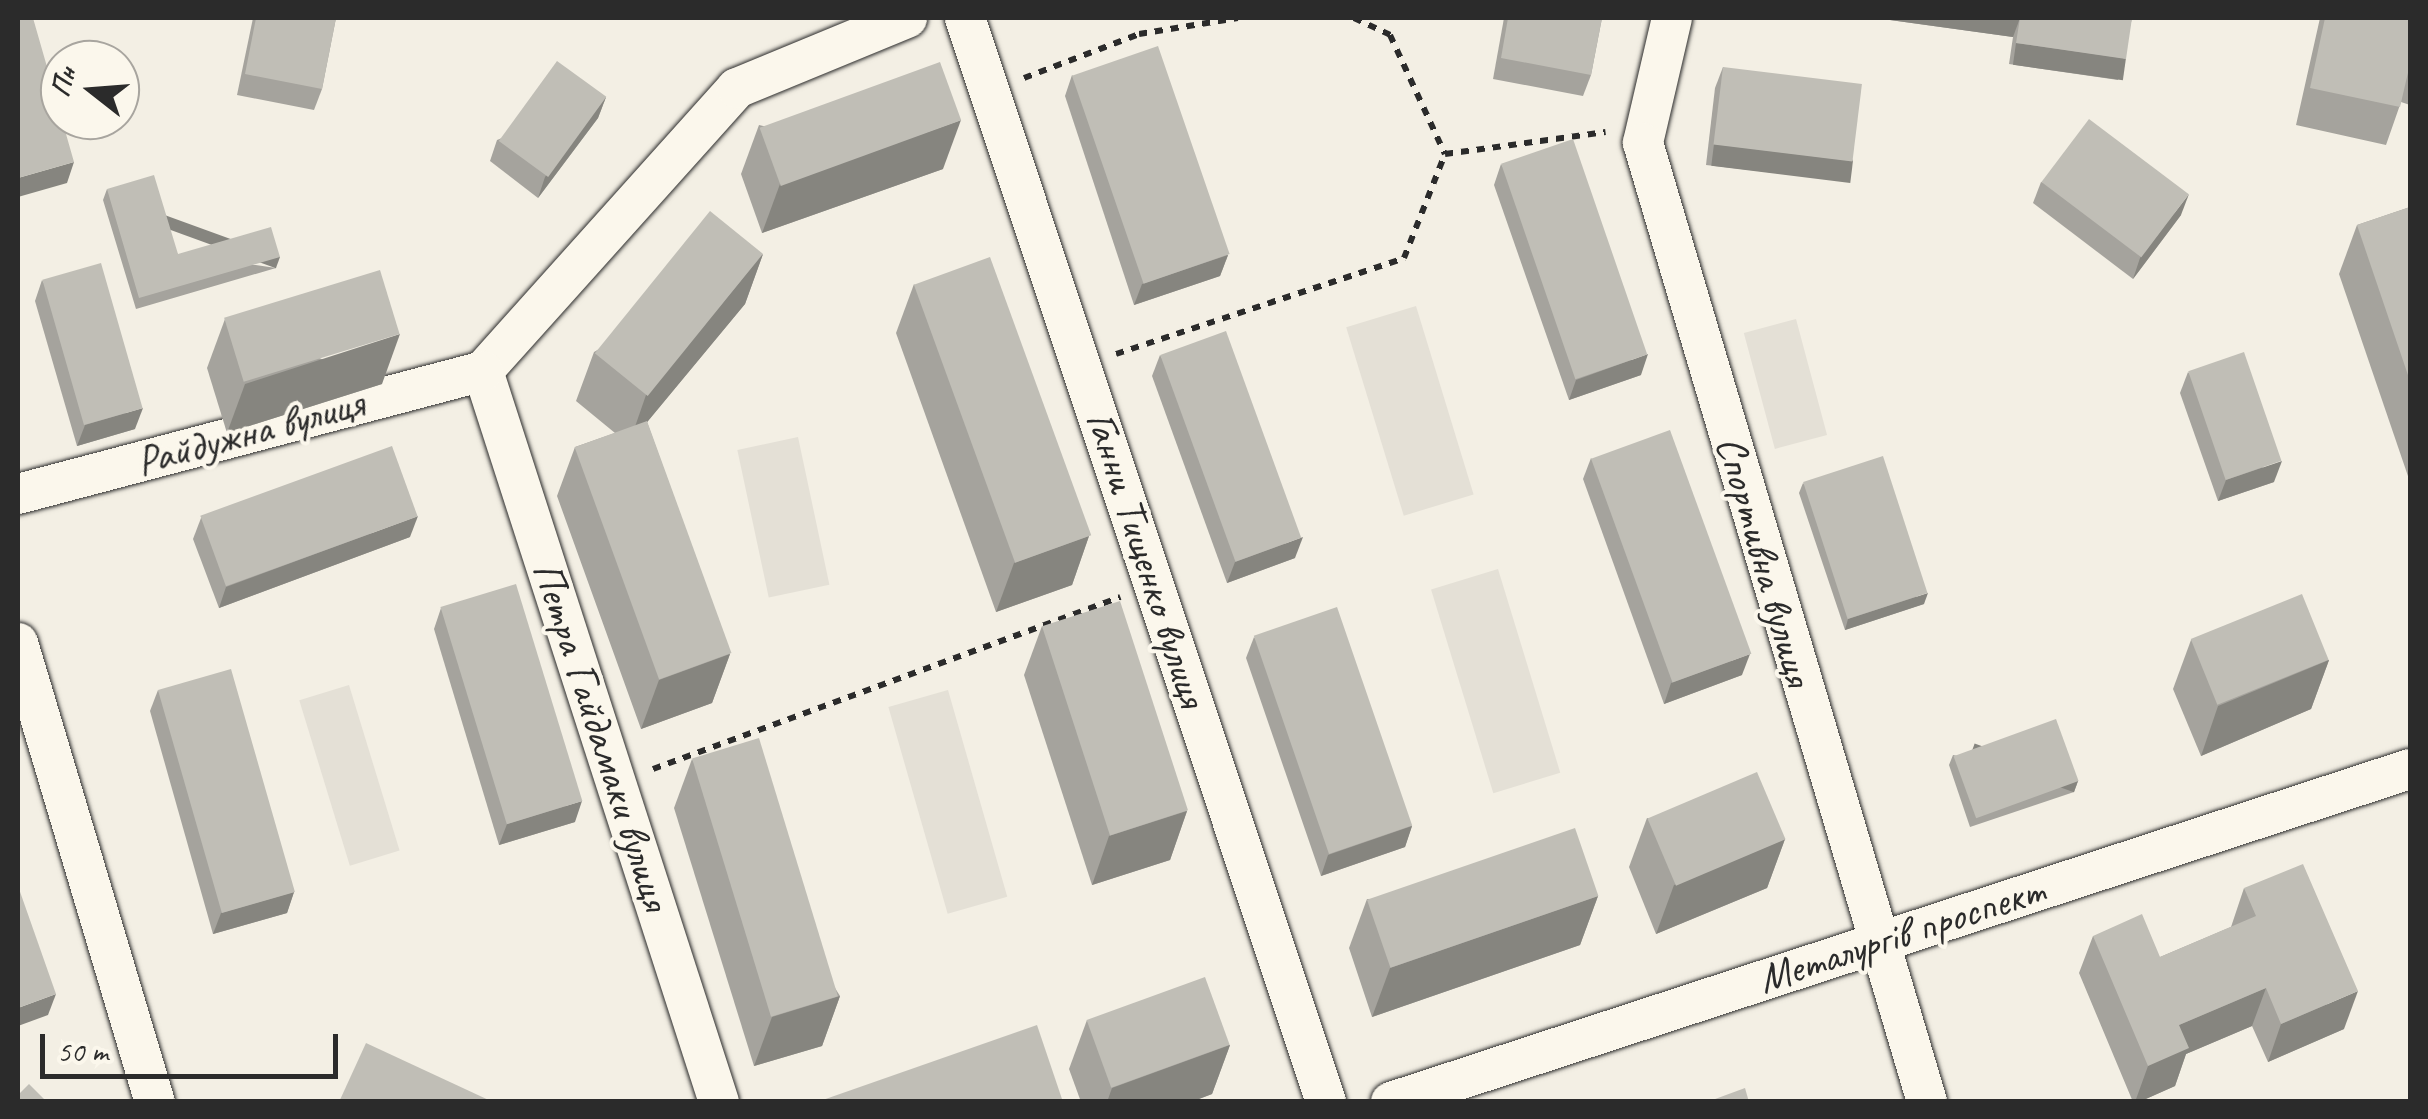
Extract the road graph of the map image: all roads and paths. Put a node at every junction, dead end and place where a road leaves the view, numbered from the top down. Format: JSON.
{"nodes":[{"id":1,"x":907,"y":18,"type":"edge"},
{"id":2,"x":965,"y":18,"type":"edge"},
{"id":3,"x":1238,"y":18,"type":"edge"},
{"id":4,"x":1354,"y":18,"type":"edge"},
{"id":5,"x":1672,"y":18,"type":"edge"},
{"id":6,"x":990,"y":91,"type":"junction"},
{"id":7,"x":1646,"y":127,"type":"junction"},
{"id":8,"x":1445,"y":154,"type":"junction"},
{"id":9,"x":1081,"y":366,"type":"junction"},
{"id":10,"x":483,"y":372,"type":"junction"},
{"id":11,"x":18,"y":494,"type":"edge"},
{"id":12,"x":1154,"y":585,"type":"junction"},
{"id":13,"x":18,"y":643,"type":"edge"},
{"id":14,"x":2410,"y":769,"type":"edge"},
{"id":15,"x":616,"y":782,"type":"junction"},
{"id":16,"x":1876,"y":943,"type":"junction"},
{"id":17,"x":154,"y":1102,"type":"edge"},
{"id":18,"x":719,"y":1102,"type":"edge"},
{"id":19,"x":1326,"y":1102,"type":"edge"},
{"id":20,"x":1391,"y":1102,"type":"edge"},
{"id":21,"x":1926,"y":1102,"type":"edge"}],
"edges":[{"from":1,"to":10,"type":"street"},
{"from":2,"to":6,"type":"street","name":"Ганни Тищенко вулиця"},
{"from":3,"to":6,"type":"path"},
{"from":4,"to":8,"type":"path"},
{"from":5,"to":7,"type":"street","name":"Спортивна вулиця"},
{"from":6,"to":9,"type":"street","name":"Ганни Тищенко вулиця"},
{"from":7,"to":8,"type":"path"},
{"from":7,"to":16,"type":"street","name":"Спортивна вулиця"},
{"from":8,"to":9,"type":"path"},
{"from":9,"to":12,"type":"street","name":"Ганни Тищенко вулиця"},
{"from":10,"to":11,"type":"street","name":"Райдужна вулиця"},
{"from":10,"to":15,"type":"street","name":"Петра Гайдамаки вулиця"},
{"from":12,"to":15,"type":"path"},
{"from":12,"to":19,"type":"street","name":"Ганни Тищенко вулиця"},
{"from":13,"to":17,"type":"street"},
{"from":14,"to":16,"type":"street","name":"Металургів проспект"},
{"from":15,"to":18,"type":"street","name":"Петра Гайдамаки вулиця"},
{"from":16,"to":20,"type":"street","name":"Металургів проспект"},
{"from":16,"to":21,"type":"street","name":"Спортивна вулиця"}]}
